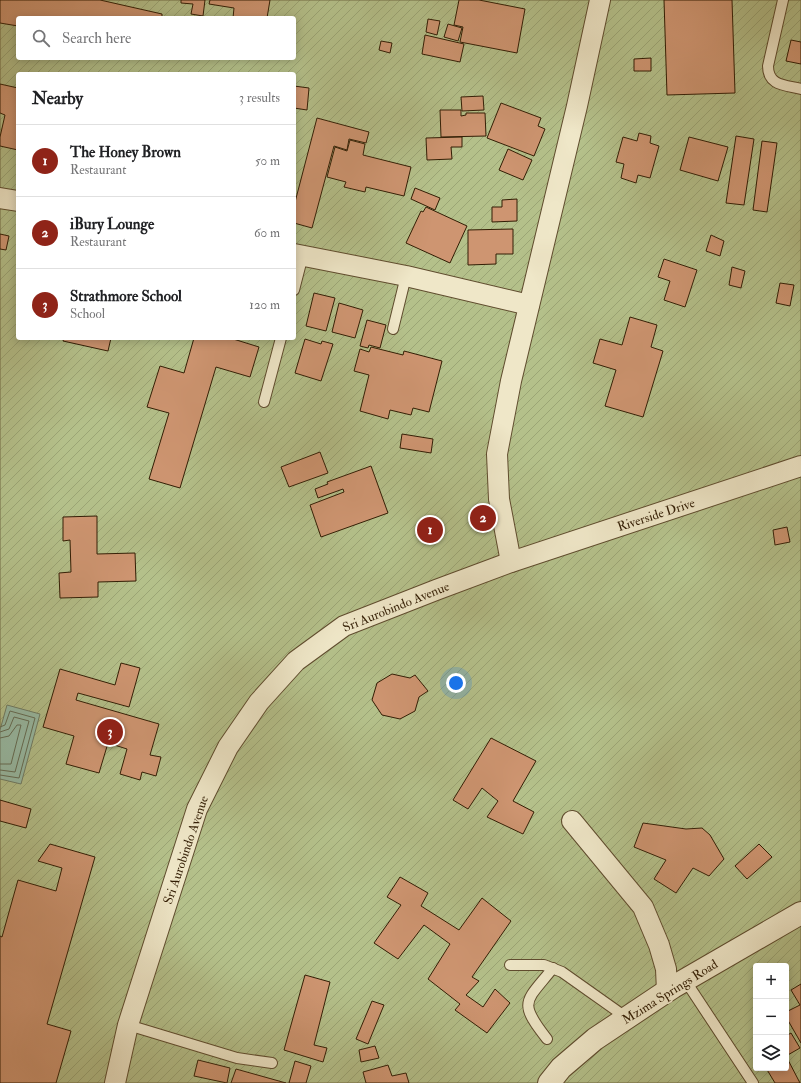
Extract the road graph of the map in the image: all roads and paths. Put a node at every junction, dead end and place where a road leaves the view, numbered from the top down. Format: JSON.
{"nodes":[{"id":1,"x":600,"y":0,"type":"edge"},
{"id":2,"x":783,"y":0,"type":"edge"},
{"id":3,"x":801,"y":89,"type":"edge"},
{"id":4,"x":0,"y":198,"type":"edge"},
{"id":5,"x":16,"y":201,"type":"edge"},
{"id":6,"x":299,"y":254,"type":"edge"},
{"id":7,"x":296,"y":276,"type":"edge"},
{"id":8,"x":406,"y":276,"type":"junction"},
{"id":9,"x":529,"y":305,"type":"junction"},
{"id":10,"x":393,"y":329,"type":"dead end"},
{"id":11,"x":280,"y":340,"type":"edge"},
{"id":12,"x":264,"y":402,"type":"dead end"},
{"id":13,"x":801,"y":466,"type":"edge"},
{"id":14,"x":511,"y":562,"type":"junction"},
{"id":15,"x":572,"y":821,"type":"dead end"},
{"id":16,"x":801,"y":913,"type":"edge"},
{"id":17,"x":510,"y":965,"type":"dead end"},
{"id":18,"x":553,"y":968,"type":"junction"},
{"id":19,"x":676,"y":986,"type":"junction"},
{"id":20,"x":627,"y":1018,"type":"junction"},
{"id":21,"x":128,"y":1025,"type":"junction"},
{"id":22,"x":547,"y":1038,"type":"dead end"},
{"id":23,"x":272,"y":1063,"type":"dead end"},
{"id":24,"x":115,"y":1083,"type":"edge"},
{"id":25,"x":548,"y":1083,"type":"edge"},
{"id":26,"x":753,"y":1083,"type":"edge"}],
"edges":[{"from":1,"to":9,"type":"street"},
{"from":2,"to":3,"type":"lane"},
{"from":4,"to":5,"type":"street"},
{"from":6,"to":7,"type":"lane"},
{"from":6,"to":8,"type":"street"},
{"from":8,"to":9,"type":"street"},
{"from":8,"to":10,"type":"lane"},
{"from":9,"to":14,"type":"street"},
{"from":11,"to":12,"type":"lane"},
{"from":13,"to":14,"type":"street","name":"Riverside Drive"},
{"from":14,"to":21,"type":"street","name":"Sri Aurobindo Avenue"},
{"from":15,"to":19,"type":"street"},
{"from":16,"to":19,"type":"street","name":"Mzima Springs Road"},
{"from":17,"to":18,"type":"lane"},
{"from":18,"to":20,"type":"lane"},
{"from":18,"to":22,"type":"lane"},
{"from":19,"to":20,"type":"street","name":"Mzima Springs Road"},
{"from":19,"to":26,"type":"lane"},
{"from":20,"to":25,"type":"street","name":"Mzima Springs Road"},
{"from":21,"to":23,"type":"lane"},
{"from":21,"to":24,"type":"street","name":"Sri Aurobindo Avenue"}]}
